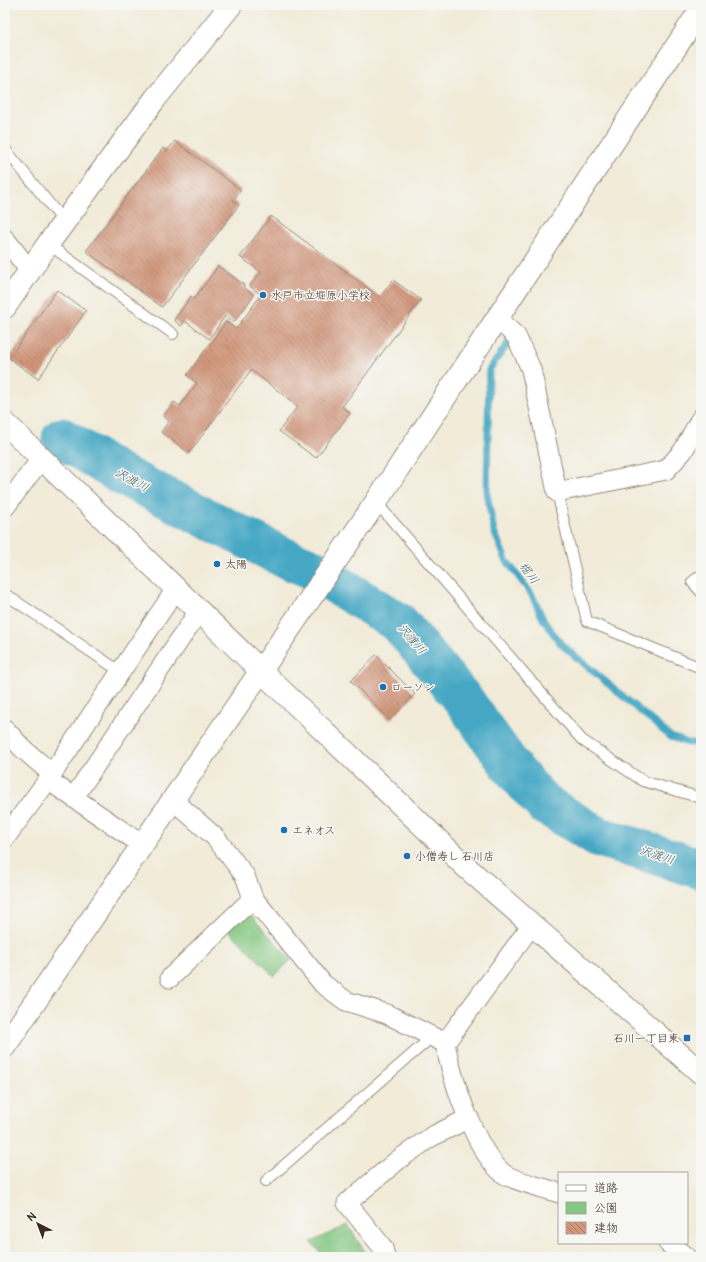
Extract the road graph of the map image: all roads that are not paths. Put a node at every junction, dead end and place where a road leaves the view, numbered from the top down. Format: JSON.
{"nodes":[{"id":1,"x":231,"y":5,"type":"edge"},
{"id":2,"x":701,"y":9,"type":"edge"},
{"id":3,"x":5,"y":149,"type":"edge"},
{"id":4,"x":65,"y":223,"type":"junction"},
{"id":5,"x":5,"y":239,"type":"edge"},
{"id":6,"x":48,"y":244,"type":"junction"},
{"id":7,"x":30,"y":271,"type":"junction"},
{"id":8,"x":5,"y":307,"type":"edge"},
{"id":9,"x":496,"y":318,"type":"junction"},
{"id":10,"x":173,"y":334,"type":"dead end"},
{"id":11,"x":701,"y":418,"type":"edge"},
{"id":12,"x":5,"y":423,"type":"edge"},
{"id":13,"x":41,"y":459,"type":"junction"},
{"id":14,"x":557,"y":492,"type":"junction"},
{"id":15,"x":376,"y":502,"type":"junction"},
{"id":16,"x":5,"y":507,"type":"edge"},
{"id":17,"x":701,"y":575,"type":"edge"},
{"id":18,"x":176,"y":589,"type":"junction"},
{"id":19,"x":701,"y":592,"type":"edge"},
{"id":20,"x":5,"y":594,"type":"edge"},
{"id":21,"x":199,"y":611,"type":"junction"},
{"id":22,"x":701,"y":668,"type":"edge"},
{"id":23,"x":260,"y":670,"type":"junction"},
{"id":24,"x":121,"y":672,"type":"junction"},
{"id":25,"x":5,"y":729,"type":"edge"},
{"id":26,"x":50,"y":776,"type":"junction"},
{"id":27,"x":74,"y":797,"type":"junction"},
{"id":28,"x":701,"y":798,"type":"edge"},
{"id":29,"x":173,"y":800,"type":"junction"},
{"id":30,"x":5,"y":838,"type":"edge"},
{"id":31,"x":141,"y":844,"type":"junction"},
{"id":32,"x":253,"y":898,"type":"junction"},
{"id":33,"x":531,"y":926,"type":"junction"},
{"id":34,"x":170,"y":978,"type":"dead end"},
{"id":35,"x":439,"y":1040,"type":"junction"},
{"id":36,"x":5,"y":1046,"type":"edge"},
{"id":37,"x":701,"y":1074,"type":"edge"},
{"id":38,"x":469,"y":1118,"type":"junction"},
{"id":39,"x":266,"y":1182,"type":"dead end"},
{"id":40,"x":558,"y":1193,"type":"edge"},
{"id":41,"x":669,"y":1244,"type":"edge"},
{"id":42,"x":385,"y":1257,"type":"edge"},
{"id":43,"x":686,"y":1257,"type":"edge"}],
"edges":[{"from":1,"to":4,"type":"street"},
{"from":2,"to":9,"type":"street"},
{"from":3,"to":4,"type":"lane"},
{"from":4,"to":6,"type":"street"},
{"from":5,"to":7,"type":"street"},
{"from":6,"to":7,"type":"street"},
{"from":6,"to":10,"type":"lane"},
{"from":7,"to":8,"type":"street"},
{"from":9,"to":14,"type":"street"},
{"from":9,"to":15,"type":"street"},
{"from":11,"to":14,"type":"street"},
{"from":12,"to":13,"type":"street"},
{"from":13,"to":16,"type":"street"},
{"from":13,"to":18,"type":"street"},
{"from":14,"to":22,"type":"lane"},
{"from":15,"to":23,"type":"street"},
{"from":15,"to":28,"type":"lane"},
{"from":17,"to":19,"type":"lane"},
{"from":18,"to":21,"type":"street"},
{"from":18,"to":24,"type":"street"},
{"from":20,"to":24,"type":"lane"},
{"from":21,"to":23,"type":"street"},
{"from":21,"to":27,"type":"street"},
{"from":23,"to":29,"type":"street"},
{"from":23,"to":33,"type":"street"},
{"from":24,"to":26,"type":"street"},
{"from":25,"to":26,"type":"street"},
{"from":26,"to":27,"type":"street"},
{"from":26,"to":30,"type":"street"},
{"from":27,"to":31,"type":"street"},
{"from":29,"to":31,"type":"street"},
{"from":29,"to":32,"type":"street"},
{"from":31,"to":36,"type":"street"},
{"from":32,"to":34,"type":"street"},
{"from":32,"to":35,"type":"street"},
{"from":33,"to":35,"type":"street"},
{"from":33,"to":37,"type":"street"},
{"from":35,"to":38,"type":"street"},
{"from":35,"to":39,"type":"lane"},
{"from":38,"to":40,"type":"street"},
{"from":38,"to":42,"type":"street"},
{"from":41,"to":43,"type":"street"}]}
